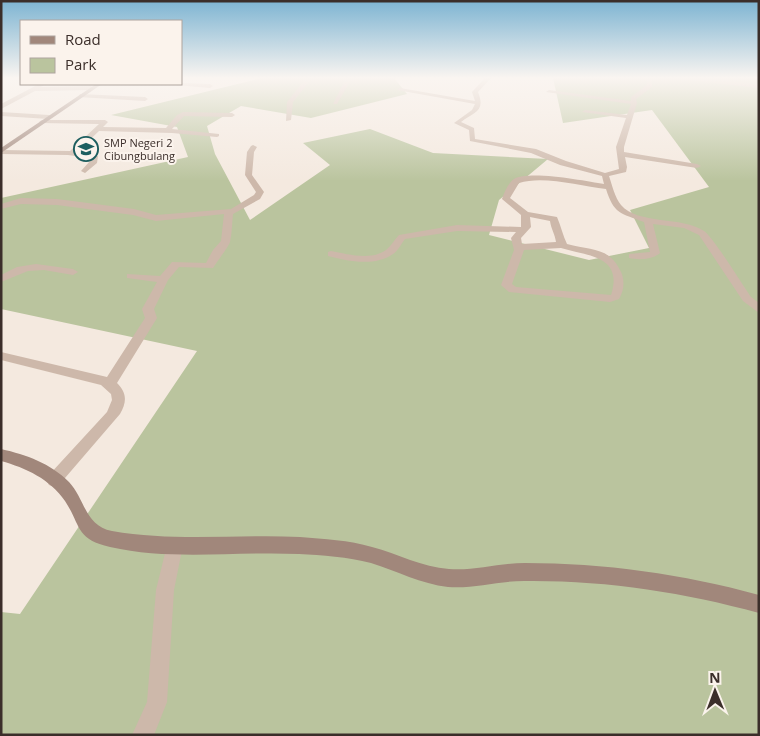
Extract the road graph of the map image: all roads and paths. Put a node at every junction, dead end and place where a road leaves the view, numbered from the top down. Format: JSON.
{"nodes":[{"id":1,"x":56,"y":112,"type":"edge"},
{"id":2,"x":289,"y":112,"type":"edge"},
{"id":3,"x":472,"y":112,"type":"edge"},
{"id":4,"x":589,"y":112,"type":"edge"},
{"id":5,"x":631,"y":112,"type":"edge"},
{"id":6,"x":1,"y":114,"type":"edge"},
{"id":7,"x":232,"y":115,"type":"dead end"},
{"id":8,"x":49,"y":117,"type":"junction"},
{"id":9,"x":630,"y":117,"type":"junction"},
{"id":10,"x":288,"y":120,"type":"dead end"},
{"id":11,"x":42,"y":122,"type":"junction"},
{"id":12,"x":97,"y":129,"type":"junction"},
{"id":13,"x":168,"y":130,"type":"junction"},
{"id":14,"x":217,"y":135,"type":"dead end"},
{"id":15,"x":253,"y":147,"type":"dead end"},
{"id":16,"x":1,"y":152,"type":"edge"},
{"id":17,"x":71,"y":154,"type":"junction"},
{"id":18,"x":620,"y":154,"type":"junction"},
{"id":19,"x":698,"y":166,"type":"dead end"},
{"id":20,"x":85,"y":171,"type":"dead end"},
{"id":21,"x":604,"y":175,"type":"junction"},
{"id":22,"x":609,"y":187,"type":"junction"},
{"id":23,"x":1,"y":207,"type":"edge"},
{"id":24,"x":229,"y":212,"type":"junction"},
{"id":25,"x":525,"y":214,"type":"junction"},
{"id":26,"x":648,"y":221,"type":"junction"},
{"id":27,"x":524,"y":230,"type":"junction"},
{"id":28,"x":562,"y":245,"type":"junction"},
{"id":29,"x":519,"y":247,"type":"junction"},
{"id":30,"x":330,"y":254,"type":"dead end"},
{"id":31,"x":632,"y":256,"type":"dead end"},
{"id":32,"x":73,"y":272,"type":"dead end"},
{"id":33,"x":131,"y":276,"type":"dead end"},
{"id":34,"x":1,"y":279,"type":"edge"},
{"id":35,"x":163,"y":279,"type":"junction"},
{"id":36,"x":759,"y":309,"type":"edge"},
{"id":37,"x":1,"y":356,"type":"edge"},
{"id":38,"x":110,"y":384,"type":"junction"},
{"id":39,"x":1,"y":455,"type":"edge"},
{"id":40,"x":54,"y":480,"type":"junction"},
{"id":41,"x":175,"y":545,"type":"junction"},
{"id":42,"x":759,"y":604,"type":"edge"},
{"id":43,"x":143,"y":735,"type":"edge"}],
"edges":[{"from":1,"to":8,"type":"street"},
{"from":2,"to":10,"type":"street"},
{"from":3,"to":21,"type":"street"},
{"from":4,"to":9,"type":"street"},
{"from":5,"to":9,"type":"street"},
{"from":6,"to":8,"type":"street"},
{"from":7,"to":13,"type":"street"},
{"from":8,"to":11,"type":"street"},
{"from":9,"to":18,"type":"street"},
{"from":11,"to":12,"type":"street"},
{"from":11,"to":16,"type":"street"},
{"from":12,"to":13,"type":"street"},
{"from":12,"to":17,"type":"street"},
{"from":13,"to":14,"type":"street"},
{"from":15,"to":24,"type":"street"},
{"from":16,"to":17,"type":"street"},
{"from":17,"to":20,"type":"street"},
{"from":18,"to":19,"type":"street"},
{"from":18,"to":21,"type":"street"},
{"from":21,"to":22,"type":"street"},
{"from":22,"to":25,"type":"street"},
{"from":22,"to":26,"type":"street"},
{"from":23,"to":24,"type":"street"},
{"from":24,"to":35,"type":"street"},
{"from":25,"to":27,"type":"street"},
{"from":25,"to":28,"type":"street"},
{"from":26,"to":31,"type":"street"},
{"from":26,"to":36,"type":"street"},
{"from":27,"to":29,"type":"street"},
{"from":27,"to":30,"type":"street"},
{"from":28,"to":29,"type":"street"},
{"from":28,"to":29,"type":"street"},
{"from":32,"to":34,"type":"street"},
{"from":33,"to":35,"type":"street"},
{"from":35,"to":38,"type":"street"},
{"from":37,"to":38,"type":"street"},
{"from":38,"to":40,"type":"street"},
{"from":39,"to":40,"type":"street"},
{"from":40,"to":41,"type":"street"},
{"from":41,"to":42,"type":"street"},
{"from":41,"to":43,"type":"street"}]}
